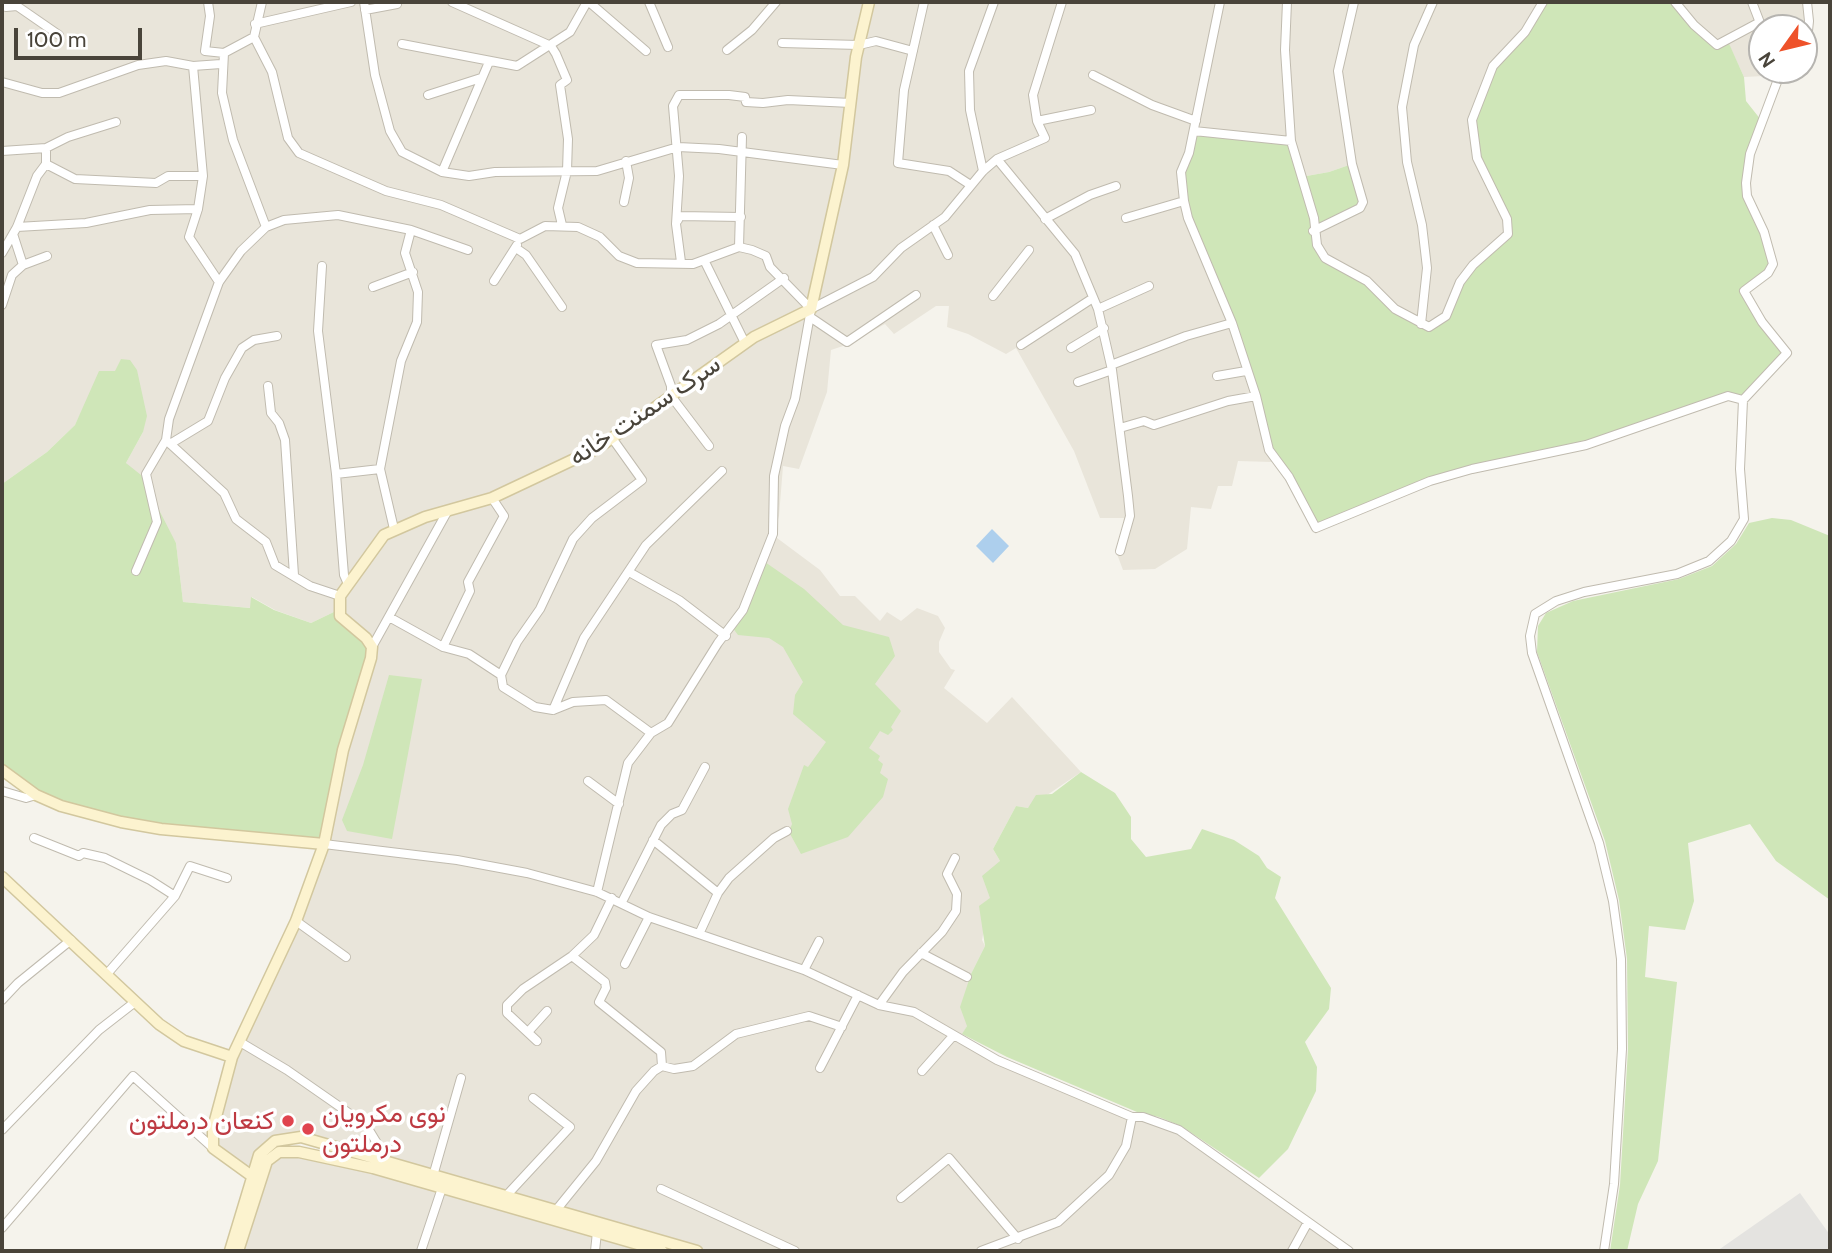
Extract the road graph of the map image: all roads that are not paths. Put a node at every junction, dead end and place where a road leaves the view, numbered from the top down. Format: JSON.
{"nodes":[{"id":1,"x":2,"y":2,"type":"edge"},
{"id":2,"x":208,"y":2,"type":"edge"},
{"id":3,"x":262,"y":2,"type":"edge"},
{"id":4,"x":351,"y":2,"type":"edge"},
{"id":5,"x":452,"y":2,"type":"edge"},
{"id":6,"x":588,"y":2,"type":"edge"},
{"id":7,"x":649,"y":2,"type":"edge"},
{"id":8,"x":776,"y":2,"type":"edge"},
{"id":9,"x":869,"y":2,"type":"edge"},
{"id":10,"x":924,"y":2,"type":"edge"},
{"id":11,"x":994,"y":2,"type":"edge"},
{"id":12,"x":1062,"y":2,"type":"edge"},
{"id":13,"x":1219,"y":2,"type":"edge"},
{"id":14,"x":1287,"y":2,"type":"edge"},
{"id":15,"x":1354,"y":2,"type":"edge"},
{"id":16,"x":1433,"y":2,"type":"edge"},
{"id":17,"x":1543,"y":2,"type":"edge"},
{"id":18,"x":1675,"y":2,"type":"edge"},
{"id":19,"x":397,"y":4,"type":"dead end"},
{"id":20,"x":364,"y":6,"type":"edge"},
{"id":21,"x":255,"y":24,"type":"junction"},
{"id":22,"x":1748,"y":31,"type":"edge"},
{"id":23,"x":59,"y":35,"type":"dead end"},
{"id":24,"x":254,"y":37,"type":"junction"},
{"id":25,"x":782,"y":43,"type":"dead end"},
{"id":26,"x":402,"y":44,"type":"dead end"},
{"id":27,"x":859,"y":45,"type":"junction"},
{"id":28,"x":551,"y":46,"type":"junction"},
{"id":29,"x":668,"y":47,"type":"dead end"},
{"id":30,"x":727,"y":50,"type":"dead end"},
{"id":31,"x":646,"y":51,"type":"dead end"},
{"id":32,"x":913,"y":51,"type":"junction"},
{"id":33,"x":224,"y":53,"type":"junction"},
{"id":34,"x":489,"y":62,"type":"junction"},
{"id":35,"x":221,"y":64,"type":"junction"},
{"id":36,"x":193,"y":66,"type":"junction"},
{"id":37,"x":1093,"y":75,"type":"dead end"},
{"id":38,"x":481,"y":78,"type":"junction"},
{"id":39,"x":2,"y":82,"type":"edge"},
{"id":40,"x":1776,"y":84,"type":"edge"},
{"id":41,"x":428,"y":95,"type":"dead end"},
{"id":42,"x":851,"y":103,"type":"junction"},
{"id":43,"x":1091,"y":110,"type":"dead end"},
{"id":44,"x":1037,"y":121,"type":"junction"},
{"id":45,"x":1196,"y":121,"type":"junction"},
{"id":46,"x":116,"y":122,"type":"dead end"},
{"id":47,"x":1194,"y":131,"type":"junction"},
{"id":48,"x":742,"y":138,"type":"dead end"},
{"id":49,"x":1291,"y":141,"type":"junction"},
{"id":50,"x":678,"y":147,"type":"junction"},
{"id":51,"x":46,"y":148,"type":"junction"},
{"id":52,"x":2,"y":152,"type":"edge"},
{"id":53,"x":741,"y":154,"type":"junction"},
{"id":54,"x":997,"y":159,"type":"junction"},
{"id":55,"x":626,"y":161,"type":"junction"},
{"id":56,"x":46,"y":164,"type":"junction"},
{"id":57,"x":843,"y":166,"type":"junction"},
{"id":58,"x":567,"y":171,"type":"junction"},
{"id":59,"x":983,"y":171,"type":"junction"},
{"id":60,"x":442,"y":172,"type":"junction"},
{"id":61,"x":203,"y":176,"type":"junction"},
{"id":62,"x":969,"y":184,"type":"junction"},
{"id":63,"x":1116,"y":186,"type":"dead end"},
{"id":64,"x":1184,"y":201,"type":"junction"},
{"id":65,"x":624,"y":202,"type":"dead end"},
{"id":66,"x":198,"y":208,"type":"junction"},
{"id":67,"x":741,"y":217,"type":"junction"},
{"id":68,"x":1126,"y":218,"type":"dead end"},
{"id":69,"x":1045,"y":219,"type":"junction"},
{"id":70,"x":562,"y":225,"type":"junction"},
{"id":71,"x":676,"y":225,"type":"junction"},
{"id":72,"x":933,"y":225,"type":"junction"},
{"id":73,"x":266,"y":227,"type":"junction"},
{"id":74,"x":15,"y":230,"type":"junction"},
{"id":75,"x":411,"y":230,"type":"junction"},
{"id":76,"x":1313,"y":231,"type":"junction"},
{"id":77,"x":520,"y":239,"type":"junction"},
{"id":78,"x":739,"y":247,"type":"junction"},
{"id":79,"x":516,"y":248,"type":"junction"},
{"id":80,"x":468,"y":250,"type":"dead end"},
{"id":81,"x":1029,"y":250,"type":"dead end"},
{"id":82,"x":2,"y":253,"type":"edge"},
{"id":83,"x":47,"y":256,"type":"dead end"},
{"id":84,"x":948,"y":256,"type":"dead end"},
{"id":85,"x":681,"y":262,"type":"junction"},
{"id":86,"x":705,"y":262,"type":"junction"},
{"id":87,"x":23,"y":265,"type":"junction"},
{"id":88,"x":322,"y":267,"type":"dead end"},
{"id":89,"x":413,"y":272,"type":"junction"},
{"id":90,"x":783,"y":278,"type":"junction"},
{"id":91,"x":494,"y":281,"type":"dead end"},
{"id":92,"x":219,"y":282,"type":"junction"},
{"id":93,"x":1149,"y":286,"type":"dead end"},
{"id":94,"x":373,"y":287,"type":"dead end"},
{"id":95,"x":916,"y":295,"type":"dead end"},
{"id":96,"x":993,"y":296,"type":"dead end"},
{"id":97,"x":1093,"y":298,"type":"junction"},
{"id":98,"x":2,"y":305,"type":"edge"},
{"id":99,"x":562,"y":307,"type":"dead end"},
{"id":100,"x":1098,"y":309,"type":"junction"},
{"id":101,"x":811,"y":313,"type":"junction"},
{"id":102,"x":731,"y":314,"type":"junction"},
{"id":103,"x":1232,"y":323,"type":"junction"},
{"id":104,"x":1421,"y":324,"type":"junction"},
{"id":105,"x":1104,"y":328,"type":"junction"},
{"id":106,"x":277,"y":336,"type":"dead end"},
{"id":107,"x":745,"y":343,"type":"junction"},
{"id":108,"x":1021,"y":345,"type":"dead end"},
{"id":109,"x":1071,"y":348,"type":"dead end"},
{"id":110,"x":1112,"y":367,"type":"junction"},
{"id":111,"x":1246,"y":371,"type":"junction"},
{"id":112,"x":1217,"y":376,"type":"dead end"},
{"id":113,"x":1078,"y":382,"type":"dead end"},
{"id":114,"x":268,"y":386,"type":"dead end"},
{"id":115,"x":671,"y":396,"type":"junction"},
{"id":116,"x":1256,"y":396,"type":"junction"},
{"id":117,"x":1743,"y":400,"type":"junction"},
{"id":118,"x":1120,"y":428,"type":"junction"},
{"id":119,"x":612,"y":438,"type":"junction"},
{"id":120,"x":168,"y":442,"type":"junction"},
{"id":121,"x":709,"y":446,"type":"dead end"},
{"id":122,"x":380,"y":469,"type":"junction"},
{"id":123,"x":722,"y":471,"type":"dead end"},
{"id":124,"x":336,"y":474,"type":"junction"},
{"id":125,"x":492,"y":498,"type":"junction"},
{"id":126,"x":447,"y":512,"type":"junction"},
{"id":127,"x":394,"y":529,"type":"junction"},
{"id":128,"x":1120,"y":551,"type":"dead end"},
{"id":129,"x":136,"y":571,"type":"dead end"},
{"id":130,"x":629,"y":572,"type":"junction"},
{"id":131,"x":294,"y":575,"type":"junction"},
{"id":132,"x":348,"y":584,"type":"junction"},
{"id":133,"x":340,"y":596,"type":"junction"},
{"id":134,"x":389,"y":617,"type":"junction"},
{"id":135,"x":726,"y":636,"type":"junction"},
{"id":136,"x":372,"y":647,"type":"junction"},
{"id":137,"x":443,"y":647,"type":"junction"},
{"id":138,"x":501,"y":675,"type":"junction"},
{"id":139,"x":553,"y":710,"type":"junction"},
{"id":140,"x":651,"y":733,"type":"junction"},
{"id":141,"x":705,"y":767,"type":"dead end"},
{"id":142,"x":2,"y":770,"type":"edge"},
{"id":143,"x":588,"y":781,"type":"dead end"},
{"id":144,"x":2,"y":791,"type":"edge"},
{"id":145,"x":36,"y":795,"type":"junction"},
{"id":146,"x":619,"y":804,"type":"junction"},
{"id":147,"x":787,"y":831,"type":"dead end"},
{"id":148,"x":34,"y":838,"type":"dead end"},
{"id":149,"x":653,"y":840,"type":"junction"},
{"id":150,"x":324,"y":844,"type":"junction"},
{"id":151,"x":955,"y":858,"type":"dead end"},
{"id":152,"x":2,"y":878,"type":"edge"},
{"id":153,"x":227,"y":878,"type":"dead end"},
{"id":154,"x":597,"y":892,"type":"junction"},
{"id":155,"x":718,"y":893,"type":"junction"},
{"id":156,"x":175,"y":896,"type":"junction"},
{"id":157,"x":612,"y":898,"type":"junction"},
{"id":158,"x":622,"y":902,"type":"junction"},
{"id":159,"x":649,"y":917,"type":"junction"},
{"id":160,"x":296,"y":921,"type":"junction"},
{"id":161,"x":700,"y":932,"type":"junction"},
{"id":162,"x":71,"y":940,"type":"junction"},
{"id":163,"x":819,"y":941,"type":"dead end"},
{"id":164,"x":921,"y":953,"type":"junction"},
{"id":165,"x":572,"y":956,"type":"junction"},
{"id":166,"x":346,"y":957,"type":"dead end"},
{"id":167,"x":625,"y":964,"type":"dead end"},
{"id":168,"x":804,"y":970,"type":"junction"},
{"id":169,"x":106,"y":975,"type":"junction"},
{"id":170,"x":967,"y":977,"type":"dead end"},
{"id":171,"x":858,"y":995,"type":"junction"},
{"id":172,"x":2,"y":1000,"type":"edge"},
{"id":173,"x":135,"y":1002,"type":"junction"},
{"id":174,"x":879,"y":1005,"type":"junction"},
{"id":175,"x":547,"y":1011,"type":"dead end"},
{"id":176,"x":842,"y":1027,"type":"junction"},
{"id":177,"x":528,"y":1031,"type":"junction"},
{"id":178,"x":953,"y":1036,"type":"junction"},
{"id":179,"x":537,"y":1041,"type":"dead end"},
{"id":180,"x":240,"y":1042,"type":"junction"},
{"id":181,"x":232,"y":1057,"type":"junction"},
{"id":182,"x":662,"y":1066,"type":"junction"},
{"id":183,"x":820,"y":1068,"type":"dead end"},
{"id":184,"x":922,"y":1071,"type":"dead end"},
{"id":185,"x":461,"y":1078,"type":"dead end"},
{"id":186,"x":533,"y":1098,"type":"dead end"},
{"id":187,"x":1132,"y":1117,"type":"junction"},
{"id":188,"x":2,"y":1130,"type":"edge"},
{"id":189,"x":213,"y":1148,"type":"junction"},
{"id":190,"x":379,"y":1157,"type":"junction"},
{"id":191,"x":433,"y":1176,"type":"junction"},
{"id":192,"x":255,"y":1180,"type":"junction"},
{"id":193,"x":442,"y":1188,"type":"junction"},
{"id":194,"x":661,"y":1189,"type":"dead end"},
{"id":195,"x":506,"y":1196,"type":"junction"},
{"id":196,"x":901,"y":1198,"type":"dead end"},
{"id":197,"x":553,"y":1215,"type":"junction"},
{"id":198,"x":1308,"y":1222,"type":"junction"},
{"id":199,"x":2,"y":1228,"type":"edge"},
{"id":200,"x":597,"y":1232,"type":"junction"},
{"id":201,"x":1018,"y":1239,"type":"junction"},
{"id":202,"x":777,"y":1247,"type":"edge"},
{"id":203,"x":230,"y":1251,"type":"edge"},
{"id":204,"x":238,"y":1251,"type":"edge"},
{"id":205,"x":421,"y":1251,"type":"edge"},
{"id":206,"x":595,"y":1251,"type":"edge"},
{"id":207,"x":662,"y":1251,"type":"edge"},
{"id":208,"x":698,"y":1251,"type":"edge"},
{"id":209,"x":795,"y":1251,"type":"edge"},
{"id":210,"x":981,"y":1251,"type":"edge"},
{"id":211,"x":1292,"y":1251,"type":"edge"},
{"id":212,"x":1349,"y":1251,"type":"edge"},
{"id":213,"x":1604,"y":1251,"type":"edge"}],
"edges":[{"from":1,"to":23,"type":"street"},
{"from":2,"to":33,"type":"street"},
{"from":3,"to":21,"type":"street"},
{"from":4,"to":21,"type":"street"},
{"from":5,"to":28,"type":"street"},
{"from":6,"to":28,"type":"street"},
{"from":6,"to":31,"type":"street"},
{"from":7,"to":29,"type":"street"},
{"from":8,"to":30,"type":"street"},
{"from":9,"to":27,"type":"street"},
{"from":10,"to":32,"type":"street"},
{"from":11,"to":59,"type":"street"},
{"from":12,"to":44,"type":"street"},
{"from":13,"to":45,"type":"street"},
{"from":14,"to":49,"type":"street"},
{"from":15,"to":76,"type":"street"},
{"from":16,"to":104,"type":"street"},
{"from":17,"to":104,"type":"street"},
{"from":18,"to":22,"type":"street"},
{"from":19,"to":20,"type":"street"},
{"from":20,"to":60,"type":"street"},
{"from":21,"to":24,"type":"street"},
{"from":24,"to":33,"type":"street"},
{"from":24,"to":77,"type":"street"},
{"from":25,"to":27,"type":"street"},
{"from":26,"to":34,"type":"street"},
{"from":27,"to":32,"type":"street"},
{"from":27,"to":42,"type":"street"},
{"from":28,"to":34,"type":"street"},
{"from":28,"to":58,"type":"street"},
{"from":32,"to":62,"type":"street"},
{"from":33,"to":35,"type":"street"},
{"from":34,"to":38,"type":"street"},
{"from":35,"to":36,"type":"street"},
{"from":35,"to":73,"type":"street"},
{"from":36,"to":39,"type":"street"},
{"from":36,"to":61,"type":"street"},
{"from":37,"to":45,"type":"street"},
{"from":38,"to":41,"type":"street"},
{"from":38,"to":60,"type":"street"},
{"from":40,"to":117,"type":"street"},
{"from":42,"to":50,"type":"street"},
{"from":42,"to":57,"type":"street"},
{"from":43,"to":44,"type":"street"},
{"from":44,"to":54,"type":"street"},
{"from":45,"to":47,"type":"street"},
{"from":46,"to":51,"type":"street"},
{"from":47,"to":49,"type":"street"},
{"from":47,"to":64,"type":"street"},
{"from":48,"to":53,"type":"street"},
{"from":49,"to":76,"type":"street"},
{"from":50,"to":53,"type":"street"},
{"from":50,"to":55,"type":"street"},
{"from":50,"to":71,"type":"street"},
{"from":51,"to":52,"type":"street"},
{"from":51,"to":56,"type":"street"},
{"from":53,"to":57,"type":"street"},
{"from":53,"to":67,"type":"street"},
{"from":54,"to":59,"type":"street"},
{"from":54,"to":69,"type":"street"},
{"from":55,"to":58,"type":"street"},
{"from":55,"to":65,"type":"street"},
{"from":56,"to":61,"type":"street"},
{"from":56,"to":74,"type":"street"},
{"from":57,"to":101,"type":"street"},
{"from":58,"to":60,"type":"street"},
{"from":58,"to":70,"type":"street"},
{"from":59,"to":62,"type":"street"},
{"from":61,"to":66,"type":"street"},
{"from":62,"to":72,"type":"street"},
{"from":63,"to":69,"type":"street"},
{"from":64,"to":68,"type":"street"},
{"from":64,"to":103,"type":"street"},
{"from":66,"to":74,"type":"street"},
{"from":66,"to":92,"type":"street"},
{"from":67,"to":71,"type":"street"},
{"from":67,"to":78,"type":"street"},
{"from":69,"to":97,"type":"street"},
{"from":70,"to":77,"type":"street"},
{"from":70,"to":85,"type":"street"},
{"from":71,"to":85,"type":"street"},
{"from":72,"to":84,"type":"street"},
{"from":72,"to":101,"type":"street"},
{"from":73,"to":75,"type":"street"},
{"from":73,"to":92,"type":"street"},
{"from":74,"to":82,"type":"street"},
{"from":74,"to":87,"type":"street"},
{"from":75,"to":80,"type":"street"},
{"from":75,"to":89,"type":"street"},
{"from":76,"to":104,"type":"street"},
{"from":77,"to":79,"type":"street"},
{"from":78,"to":86,"type":"street"},
{"from":78,"to":90,"type":"street"},
{"from":79,"to":91,"type":"street"},
{"from":79,"to":99,"type":"street"},
{"from":81,"to":96,"type":"street"},
{"from":83,"to":87,"type":"street"},
{"from":85,"to":86,"type":"street"},
{"from":86,"to":102,"type":"street"},
{"from":87,"to":98,"type":"street"},
{"from":88,"to":124,"type":"street"},
{"from":89,"to":94,"type":"street"},
{"from":89,"to":122,"type":"street"},
{"from":90,"to":101,"type":"street"},
{"from":90,"to":102,"type":"street"},
{"from":92,"to":120,"type":"street"},
{"from":93,"to":100,"type":"street"},
{"from":95,"to":101,"type":"street"},
{"from":97,"to":100,"type":"street"},
{"from":97,"to":108,"type":"street"},
{"from":100,"to":105,"type":"street"},
{"from":101,"to":107,"type":"street","name":"سرک سمنت خانه"},
{"from":101,"to":135,"type":"street"},
{"from":102,"to":107,"type":"street"},
{"from":102,"to":115,"type":"street"},
{"from":103,"to":110,"type":"street"},
{"from":103,"to":111,"type":"street"},
{"from":105,"to":109,"type":"street"},
{"from":105,"to":110,"type":"street"},
{"from":106,"to":120,"type":"street"},
{"from":107,"to":115,"type":"street","name":"سرک سمنت خانه"},
{"from":110,"to":113,"type":"street"},
{"from":110,"to":118,"type":"street"},
{"from":111,"to":112,"type":"street"},
{"from":111,"to":116,"type":"street"},
{"from":114,"to":131,"type":"street"},
{"from":115,"to":119,"type":"street","name":"سرک سمنت خانه"},
{"from":115,"to":121,"type":"street"},
{"from":116,"to":117,"type":"street"},
{"from":116,"to":118,"type":"street"},
{"from":117,"to":213,"type":"street"},
{"from":118,"to":128,"type":"street"},
{"from":119,"to":125,"type":"street","name":"سرک سمنت خانه"},
{"from":119,"to":138,"type":"street"},
{"from":120,"to":129,"type":"street"},
{"from":120,"to":131,"type":"street"},
{"from":122,"to":124,"type":"street"},
{"from":122,"to":127,"type":"street"},
{"from":123,"to":130,"type":"street"},
{"from":124,"to":132,"type":"street"},
{"from":125,"to":126,"type":"street","name":"سرک سمنت خانه"},
{"from":125,"to":137,"type":"street"},
{"from":126,"to":127,"type":"street","name":"سرک سمنت خانه"},
{"from":126,"to":134,"type":"street"},
{"from":127,"to":132,"type":"street","name":"سرک سمنت خانه"},
{"from":130,"to":135,"type":"street"},
{"from":130,"to":139,"type":"street"},
{"from":131,"to":133,"type":"street"},
{"from":132,"to":133,"type":"street","name":"سرک سمنت خانه"},
{"from":133,"to":136,"type":"street"},
{"from":134,"to":136,"type":"street"},
{"from":134,"to":137,"type":"street"},
{"from":135,"to":140,"type":"street"},
{"from":136,"to":150,"type":"street"},
{"from":137,"to":138,"type":"street"},
{"from":138,"to":139,"type":"street"},
{"from":139,"to":140,"type":"street"},
{"from":140,"to":146,"type":"street"},
{"from":141,"to":149,"type":"street"},
{"from":142,"to":145,"type":"street"},
{"from":143,"to":146,"type":"street"},
{"from":144,"to":145,"type":"street"},
{"from":145,"to":150,"type":"street"},
{"from":146,"to":154,"type":"street"},
{"from":147,"to":155,"type":"street"},
{"from":148,"to":156,"type":"street"},
{"from":149,"to":155,"type":"street"},
{"from":149,"to":158,"type":"street"},
{"from":150,"to":154,"type":"street"},
{"from":150,"to":160,"type":"street"},
{"from":151,"to":164,"type":"street"},
{"from":152,"to":162,"type":"street"},
{"from":153,"to":156,"type":"street"},
{"from":154,"to":157,"type":"street"},
{"from":155,"to":161,"type":"street"},
{"from":156,"to":169,"type":"street"},
{"from":157,"to":158,"type":"street"},
{"from":157,"to":165,"type":"street"},
{"from":158,"to":159,"type":"street"},
{"from":159,"to":161,"type":"street"},
{"from":159,"to":167,"type":"street"},
{"from":160,"to":166,"type":"street"},
{"from":160,"to":180,"type":"street"},
{"from":161,"to":168,"type":"street"},
{"from":162,"to":169,"type":"street"},
{"from":162,"to":172,"type":"street"},
{"from":163,"to":168,"type":"street"},
{"from":164,"to":170,"type":"street"},
{"from":164,"to":174,"type":"street"},
{"from":165,"to":177,"type":"street"},
{"from":165,"to":182,"type":"street"},
{"from":168,"to":171,"type":"street"},
{"from":169,"to":173,"type":"street"},
{"from":171,"to":174,"type":"street"},
{"from":171,"to":176,"type":"street"},
{"from":173,"to":181,"type":"street"},
{"from":173,"to":188,"type":"street"},
{"from":174,"to":178,"type":"street"},
{"from":175,"to":177,"type":"street"},
{"from":176,"to":182,"type":"street"},
{"from":176,"to":183,"type":"street"},
{"from":177,"to":179,"type":"street"},
{"from":178,"to":184,"type":"street"},
{"from":178,"to":187,"type":"street"},
{"from":180,"to":181,"type":"street"},
{"from":180,"to":190,"type":"street"},
{"from":181,"to":189,"type":"street"},
{"from":182,"to":197,"type":"street"},
{"from":185,"to":191,"type":"street"},
{"from":186,"to":195,"type":"street"},
{"from":187,"to":198,"type":"street"},
{"from":187,"to":201,"type":"street"},
{"from":189,"to":192,"type":"street"},
{"from":189,"to":199,"type":"street"},
{"from":190,"to":191,"type":"street"},
{"from":190,"to":192,"type":"street"},
{"from":191,"to":195,"type":"street"},
{"from":192,"to":193,"type":"street"},
{"from":192,"to":203,"type":"street"},
{"from":192,"to":204,"type":"street"},
{"from":193,"to":197,"type":"street"},
{"from":193,"to":205,"type":"street"},
{"from":194,"to":202,"type":"street"},
{"from":195,"to":197,"type":"street"},
{"from":196,"to":201,"type":"street"},
{"from":197,"to":200,"type":"street"},
{"from":197,"to":208,"type":"street"},
{"from":198,"to":211,"type":"street"},
{"from":198,"to":212,"type":"street"},
{"from":200,"to":206,"type":"street"},
{"from":200,"to":207,"type":"street"},
{"from":201,"to":210,"type":"street"},
{"from":202,"to":209,"type":"street"}]}
